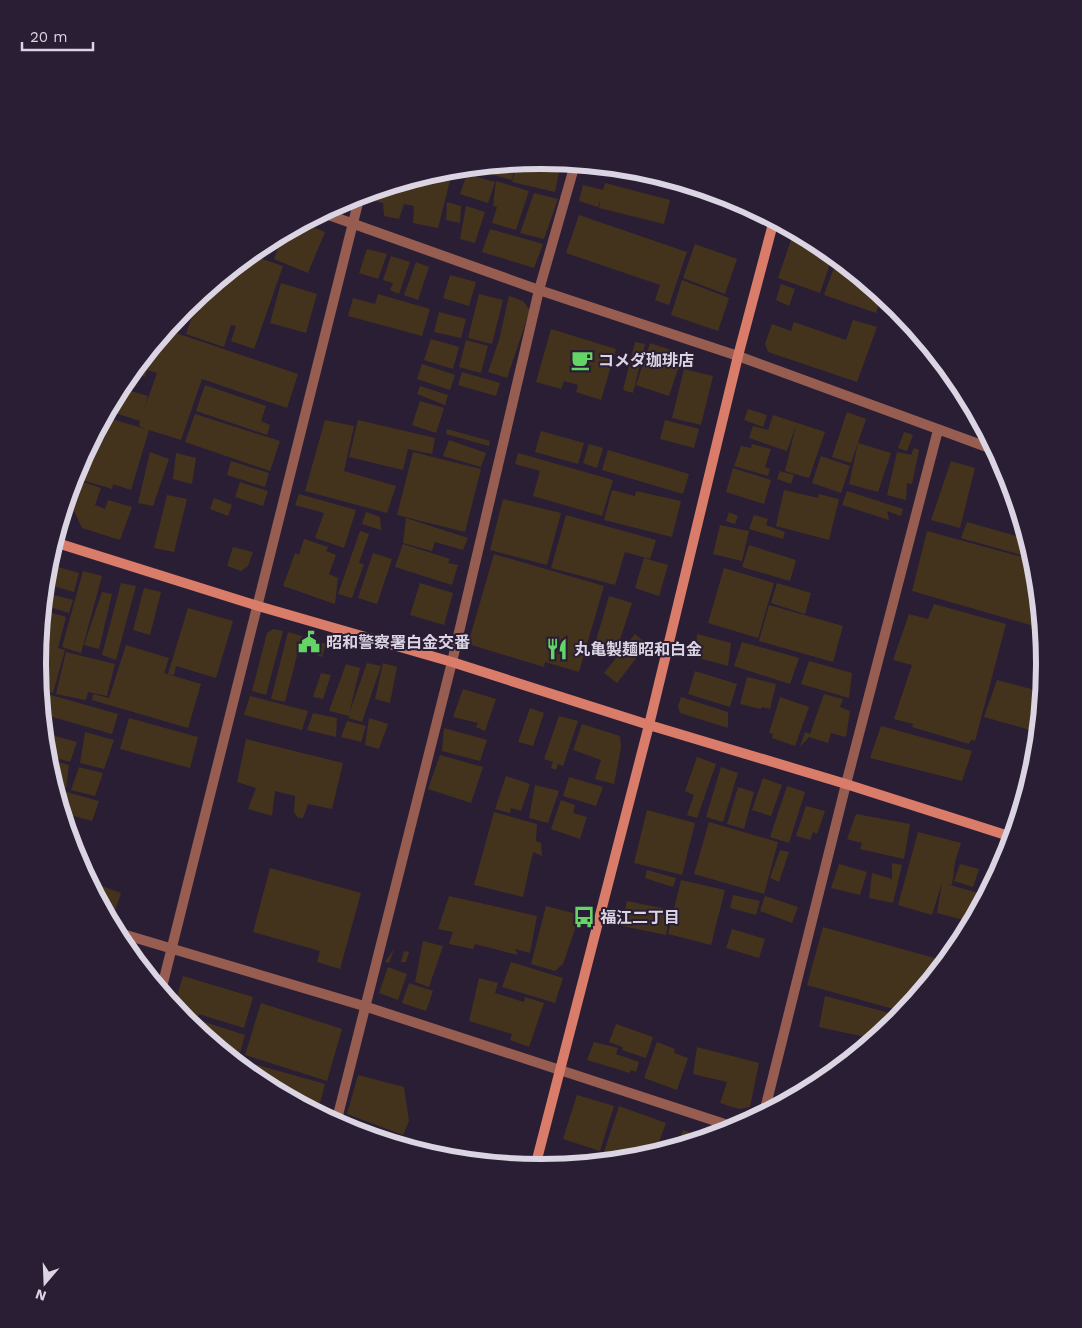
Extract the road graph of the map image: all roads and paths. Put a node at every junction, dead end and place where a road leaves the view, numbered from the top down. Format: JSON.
{"nodes":[{"id":1,"x":573,"y":170,"type":"edge"},
{"id":2,"x":358,"y":205,"type":"edge"},
{"id":3,"x":332,"y":215,"type":"edge"},
{"id":4,"x":353,"y":223,"type":"junction"},
{"id":5,"x":772,"y":227,"type":"edge"},
{"id":6,"x":539,"y":290,"type":"junction"},
{"id":7,"x":738,"y":356,"type":"junction"},
{"id":8,"x":938,"y":430,"type":"junction"},
{"id":9,"x":986,"y":447,"type":"edge"},
{"id":10,"x":61,"y":544,"type":"edge"},
{"id":11,"x":258,"y":606,"type":"junction"},
{"id":12,"x":452,"y":662,"type":"junction"},
{"id":13,"x":648,"y":725,"type":"junction"},
{"id":14,"x":846,"y":784,"type":"junction"},
{"id":15,"x":1005,"y":835,"type":"edge"},
{"id":16,"x":128,"y":935,"type":"edge"},
{"id":17,"x":172,"y":948,"type":"junction"},
{"id":18,"x":163,"y":983,"type":"edge"},
{"id":19,"x":364,"y":1006,"type":"junction"},
{"id":20,"x":559,"y":1069,"type":"junction"},
{"id":21,"x":766,"y":1105,"type":"edge"},
{"id":22,"x":338,"y":1115,"type":"edge"},
{"id":23,"x":723,"y":1123,"type":"edge"},
{"id":24,"x":537,"y":1159,"type":"edge"}],
"edges":[{"from":1,"to":6,"type":"street"},
{"from":2,"to":4,"type":"street"},
{"from":3,"to":4,"type":"street"},
{"from":4,"to":6,"type":"street"},
{"from":4,"to":11,"type":"street"},
{"from":5,"to":7,"type":"street"},
{"from":6,"to":7,"type":"street"},
{"from":6,"to":12,"type":"street"},
{"from":7,"to":8,"type":"street"},
{"from":7,"to":13,"type":"street"},
{"from":8,"to":9,"type":"street"},
{"from":8,"to":14,"type":"street"},
{"from":10,"to":11,"type":"street"},
{"from":11,"to":12,"type":"street"},
{"from":11,"to":17,"type":"street"},
{"from":12,"to":13,"type":"street"},
{"from":12,"to":19,"type":"street"},
{"from":13,"to":14,"type":"street"},
{"from":13,"to":20,"type":"street"},
{"from":14,"to":15,"type":"street"},
{"from":14,"to":21,"type":"street"},
{"from":16,"to":17,"type":"street"},
{"from":17,"to":18,"type":"street"},
{"from":17,"to":19,"type":"street"},
{"from":19,"to":20,"type":"street"},
{"from":19,"to":22,"type":"street"},
{"from":20,"to":23,"type":"street"},
{"from":20,"to":24,"type":"street"}]}
